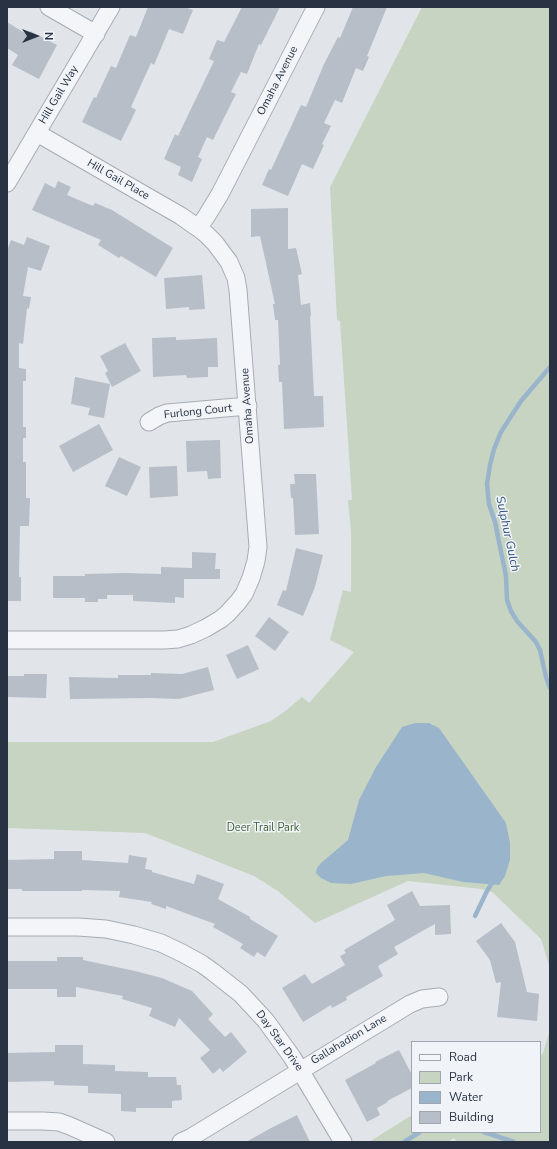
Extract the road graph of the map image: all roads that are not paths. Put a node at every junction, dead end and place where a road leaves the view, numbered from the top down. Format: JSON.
{"nodes":[{"id":1,"x":49,"y":7,"type":"edge"},
{"id":2,"x":111,"y":7,"type":"edge"},
{"id":3,"x":316,"y":7,"type":"edge"},
{"id":4,"x":96,"y":34,"type":"junction"},
{"id":5,"x":37,"y":133,"type":"junction"},
{"id":6,"x":7,"y":183,"type":"edge"},
{"id":7,"x":198,"y":228,"type":"junction"},
{"id":8,"x":248,"y":406,"type":"junction"},
{"id":9,"x":149,"y":422,"type":"dead end"},
{"id":10,"x":7,"y":640,"type":"edge"},
{"id":11,"x":7,"y":927,"type":"edge"},
{"id":12,"x":439,"y":997,"type":"dead end"},
{"id":13,"x":300,"y":1070,"type":"junction"},
{"id":14,"x":7,"y":1121,"type":"edge"},
{"id":15,"x":106,"y":1142,"type":"edge"},
{"id":16,"x":181,"y":1142,"type":"edge"},
{"id":17,"x":343,"y":1142,"type":"edge"}],
"edges":[{"from":1,"to":4,"type":"street"},
{"from":2,"to":4,"type":"street","name":"Hill Gail Way"},
{"from":3,"to":7,"type":"street","name":"Omaha Avenue"},
{"from":4,"to":5,"type":"street","name":"Hill Gail Way"},
{"from":5,"to":6,"type":"street","name":"Hill Gail Way"},
{"from":5,"to":7,"type":"street","name":"Hill Gail Place"},
{"from":7,"to":8,"type":"street","name":"Omaha Avenue"},
{"from":8,"to":9,"type":"street","name":"Furlong Court"},
{"from":8,"to":10,"type":"street","name":"Omaha Avenue"},
{"from":11,"to":13,"type":"street","name":"Day Star Drive"},
{"from":12,"to":13,"type":"street","name":"Gallahadion Lane"},
{"from":13,"to":16,"type":"street","name":"Gallahadion Lane"},
{"from":13,"to":17,"type":"street","name":"Day Star Drive"},
{"from":14,"to":15,"type":"street"}]}
